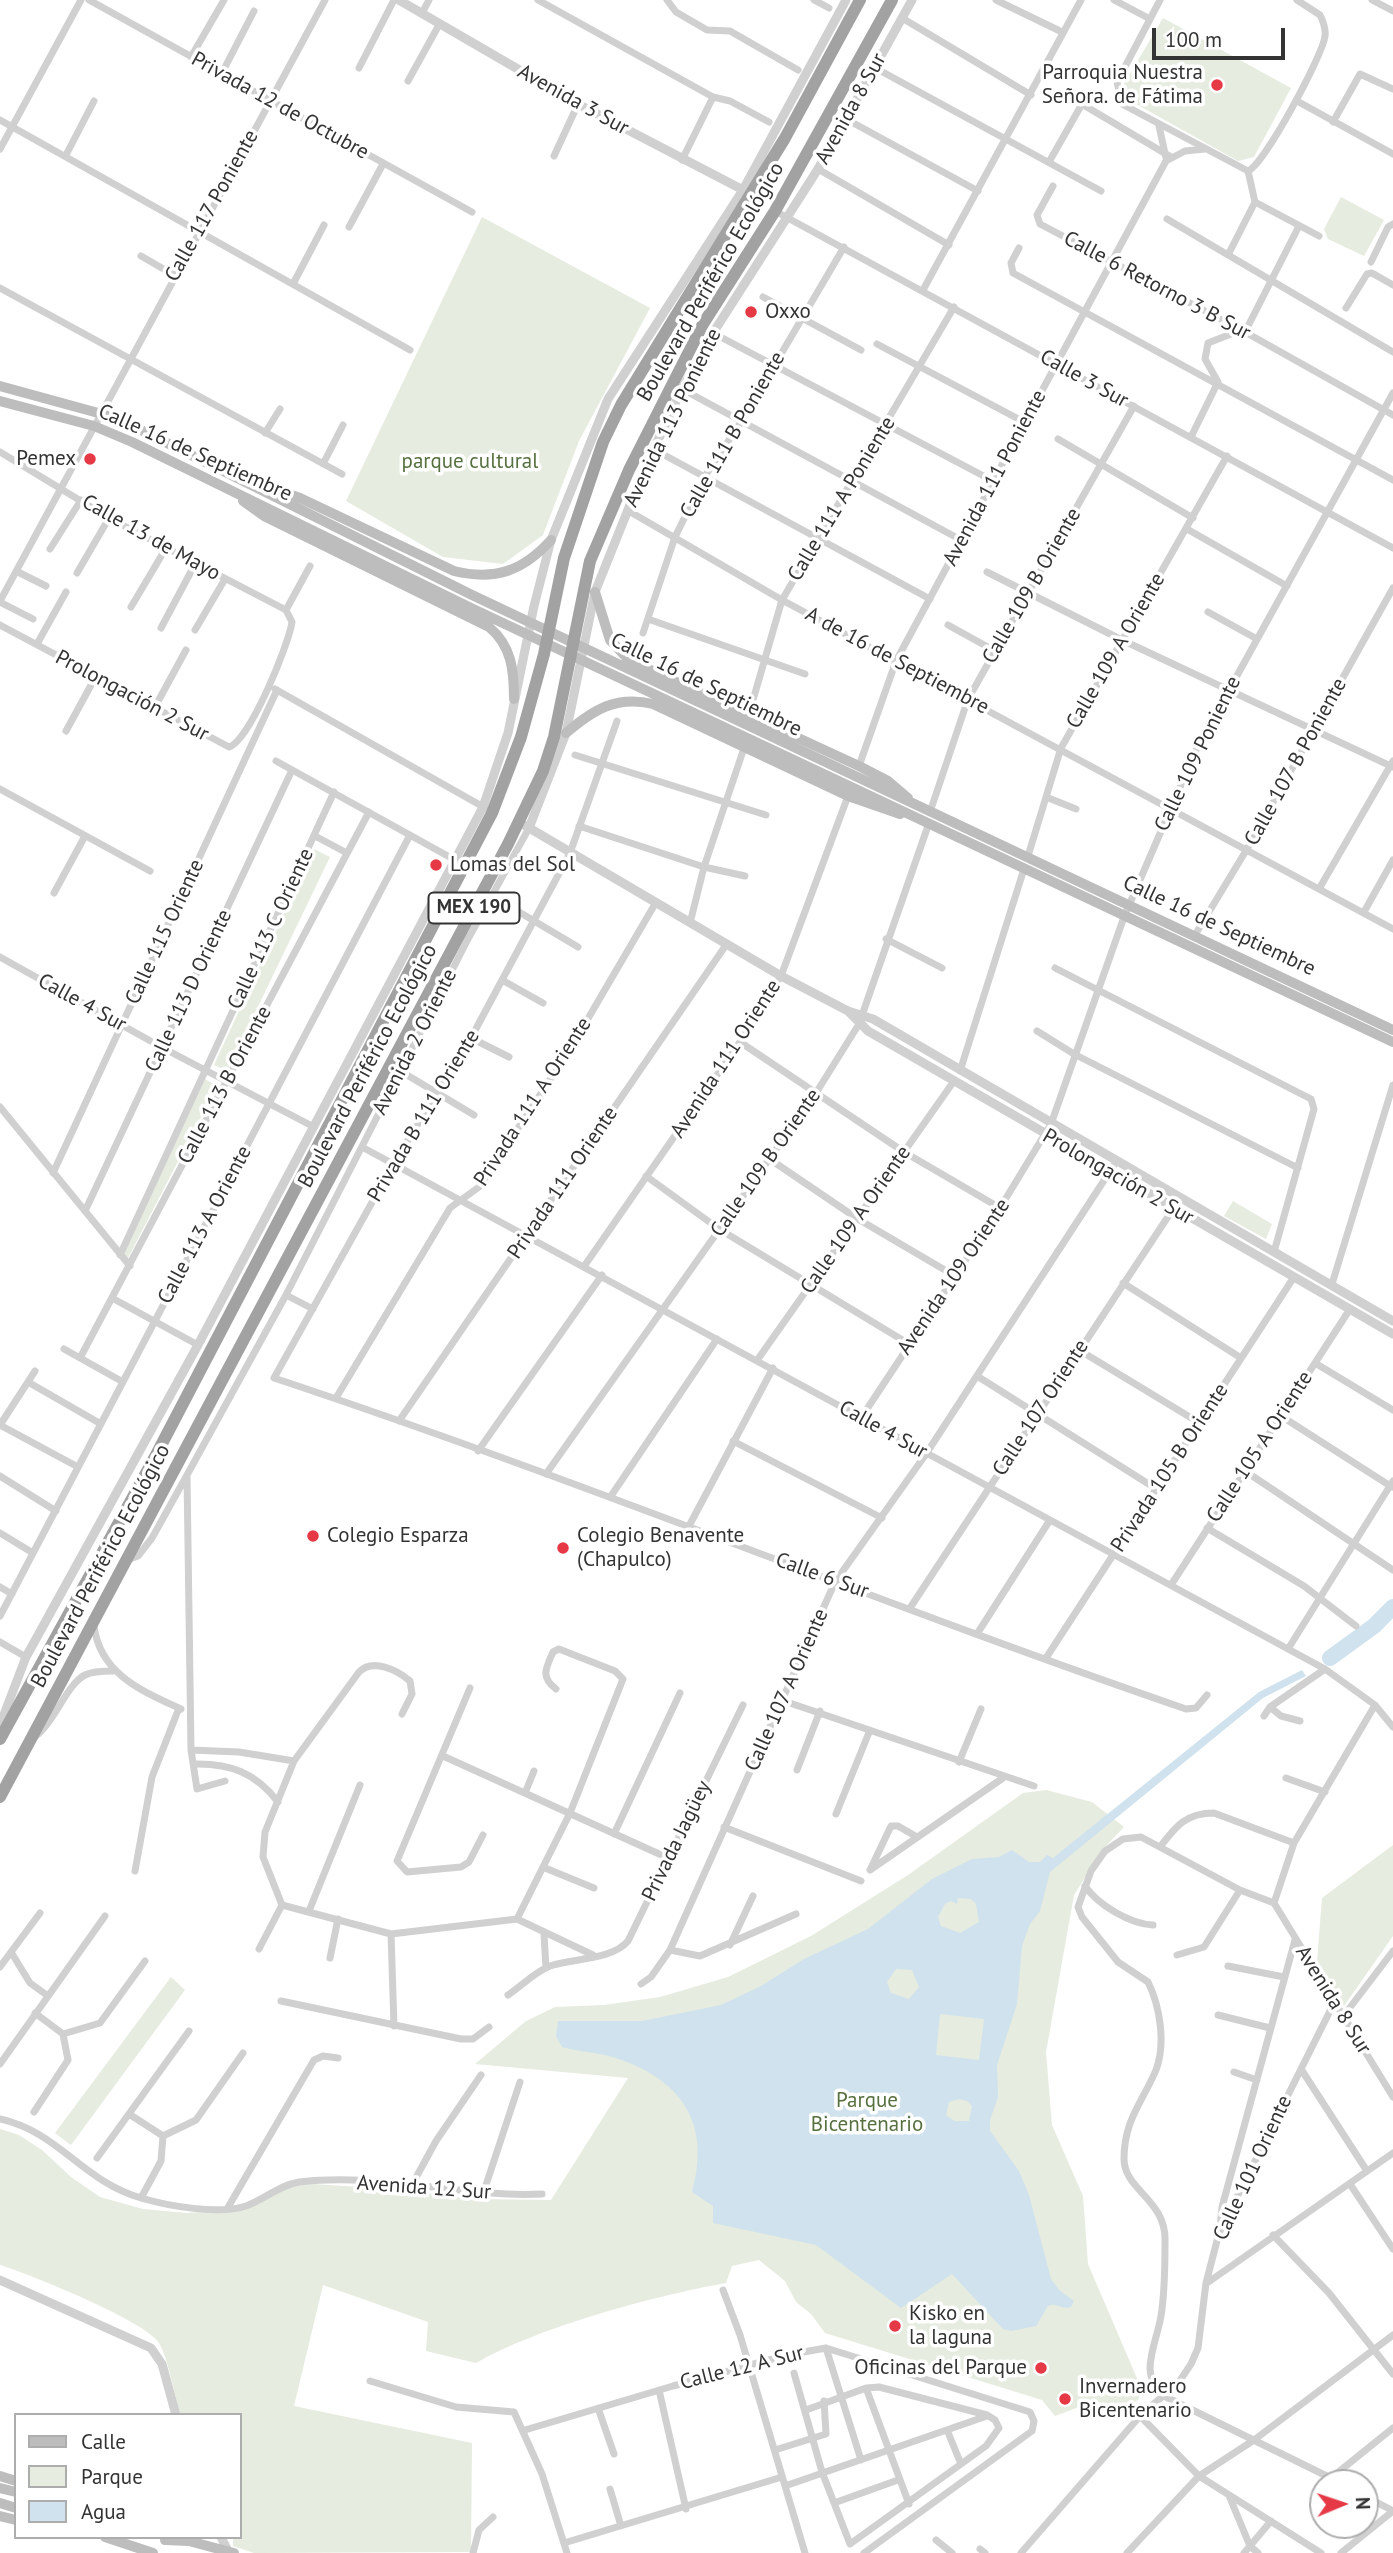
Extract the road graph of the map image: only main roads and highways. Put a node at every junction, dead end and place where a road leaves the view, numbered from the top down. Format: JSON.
{"nodes":[{"id":1,"x":860,"y":0,"type":"edge"},
{"id":2,"x":891,"y":0,"type":"edge"},
{"id":3,"x":0,"y":386,"type":"edge"},
{"id":4,"x":0,"y":401,"type":"edge"},
{"id":5,"x":232,"y":476,"type":"junction"},
{"id":6,"x":220,"y":486,"type":"junction"},
{"id":7,"x":309,"y":521,"type":"junction"},
{"id":8,"x":551,"y":540,"type":"road end"},
{"id":9,"x":595,"y":592,"type":"road end"},
{"id":10,"x":514,"y":699,"type":"road end"},
{"id":11,"x":566,"y":733,"type":"road end"},
{"id":12,"x":915,"y":811,"type":"junction"},
{"id":13,"x":929,"y":818,"type":"junction"},
{"id":14,"x":1393,"y":1030,"type":"edge"},
{"id":15,"x":1393,"y":1042,"type":"edge"},
{"id":16,"x":0,"y":1739,"type":"edge"},
{"id":17,"x":0,"y":1797,"type":"edge"},
{"id":18,"x":111,"y":2539,"type":"edge"},
{"id":19,"x":165,"y":2539,"type":"edge"},
{"id":20,"x":169,"y":2539,"type":"edge"},
{"id":21,"x":230,"y":2552,"type":"edge"},
{"id":22,"x":153,"y":2553,"type":"edge"},
{"id":23,"x":204,"y":2553,"type":"edge"}],
"edges":[{"from":1,"to":16,"type":"highway","name":"Boulevard Periférico Ecológico","number":"MEX 190"},
{"from":2,"to":17,"type":"highway","name":"Boulevard Periférico Ecológico","number":"MEX 190"},
{"from":3,"to":5,"type":"main road","name":"Calle 16 de Septiembre"},
{"from":4,"to":6,"type":"main road","name":"Calle 16 de Septiembre"},
{"from":5,"to":7,"type":"main road","name":"Calle 16 de Septiembre"},
{"from":5,"to":8,"type":"main road"},
{"from":6,"to":7,"type":"main road","name":"Calle 16 de Septiembre"},
{"from":6,"to":10,"type":"main road"},
{"from":7,"to":12,"type":"main road","name":"Calle 16 de Septiembre"},
{"from":9,"to":12,"type":"main road"},
{"from":11,"to":12,"type":"main road"},
{"from":12,"to":13,"type":"main road","name":"Calle 16 de Septiembre"},
{"from":13,"to":14,"type":"main road","name":"Calle 16 de Septiembre"},
{"from":13,"to":15,"type":"main road","name":"Calle 16 de Septiembre"},
{"from":18,"to":22,"type":"main road"},
{"from":19,"to":23,"type":"main road"},
{"from":20,"to":21,"type":"main road"}]}
